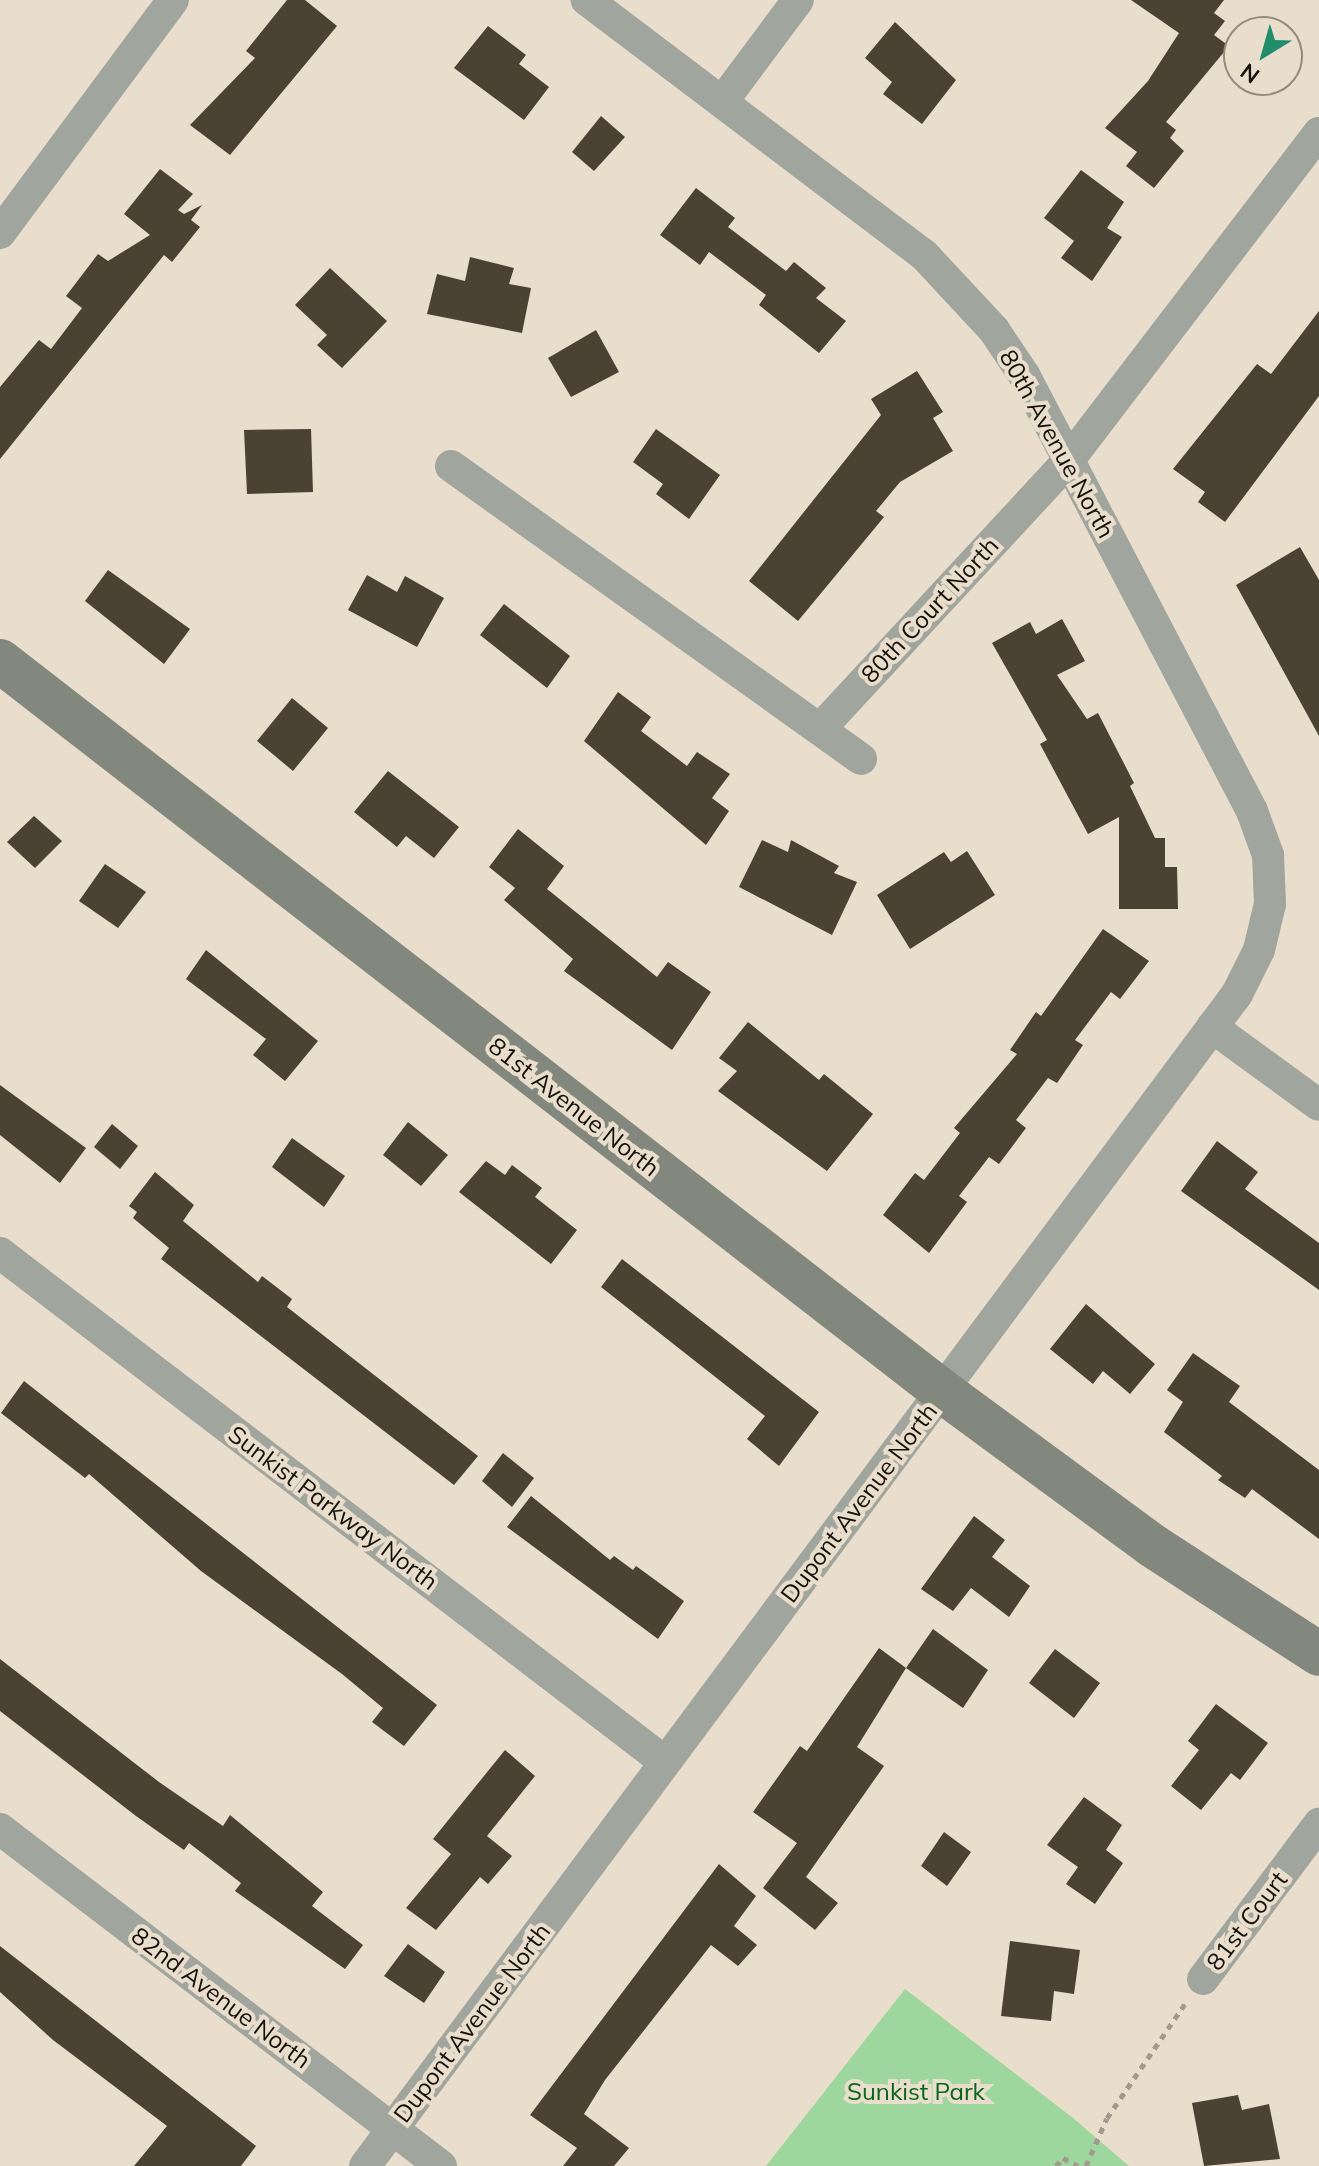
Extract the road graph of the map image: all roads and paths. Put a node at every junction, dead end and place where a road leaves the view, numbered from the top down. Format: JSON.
{"nodes":[{"id":1,"x":173,"y":0,"type":"edge"},
{"id":2,"x":587,"y":0,"type":"edge"},
{"id":3,"x":798,"y":0,"type":"edge"},
{"id":4,"x":722,"y":102,"type":"junction"},
{"id":5,"x":1319,"y":133,"type":"edge"},
{"id":6,"x":0,"y":233,"type":"edge"},
{"id":7,"x":1068,"y":461,"type":"junction"},
{"id":8,"x":451,"y":466,"type":"dead end"},
{"id":9,"x":0,"y":661,"type":"edge"},
{"id":10,"x":820,"y":729,"type":"junction"},
{"id":11,"x":861,"y":759,"type":"dead end"},
{"id":12,"x":1252,"y":811,"type":"joint"},
{"id":13,"x":1212,"y":1027,"type":"junction"},
{"id":14,"x":1319,"y":1105,"type":"edge"},
{"id":15,"x":0,"y":1253,"type":"edge"},
{"id":16,"x":942,"y":1391,"type":"junction"},
{"id":17,"x":1153,"y":1546,"type":"junction"},
{"id":18,"x":1319,"y":1654,"type":"edge"},
{"id":19,"x":1319,"y":1685,"type":"edge"},
{"id":20,"x":665,"y":1762,"type":"junction"},
{"id":21,"x":1319,"y":1824,"type":"edge"},
{"id":22,"x":0,"y":1829,"type":"edge"},
{"id":23,"x":1203,"y":1979,"type":"joint"},
{"id":24,"x":393,"y":2129,"type":"junction"},
{"id":25,"x":365,"y":2166,"type":"edge"},
{"id":26,"x":441,"y":2166,"type":"edge"},
{"id":27,"x":1056,"y":2166,"type":"edge"},
{"id":28,"x":1078,"y":2166,"type":"edge"},
{"id":29,"x":1086,"y":2166,"type":"edge"}],
"edges":[{"from":1,"to":6,"type":"street"},
{"from":2,"to":4,"type":"street","name":"80th Avenue North"},
{"from":3,"to":4,"type":"street"},
{"from":4,"to":7,"type":"street","name":"80th Avenue North"},
{"from":5,"to":7,"type":"street","name":"80th Court North"},
{"from":7,"to":10,"type":"street","name":"80th Court North"},
{"from":7,"to":12,"type":"street","name":"80th Avenue North"},
{"from":8,"to":10,"type":"street"},
{"from":9,"to":16,"type":"street","name":"81st Avenue North"},
{"from":10,"to":11,"type":"street"},
{"from":12,"to":13,"type":"street","name":"Dupont Avenue North"},
{"from":13,"to":14,"type":"street"},
{"from":13,"to":16,"type":"street","name":"Dupont Avenue North"},
{"from":15,"to":20,"type":"street","name":"Sunkist Parkway North"},
{"from":16,"to":17,"type":"street","name":"81st Avenue North"},
{"from":16,"to":20,"type":"street","name":"Dupont Avenue North"},
{"from":17,"to":18,"type":"street","name":"81st Avenue North"},
{"from":17,"to":19,"type":"street","name":"81st Avenue North"},
{"from":20,"to":24,"type":"street","name":"Dupont Avenue North"},
{"from":21,"to":23,"type":"street","name":"81st Court"},
{"from":22,"to":24,"type":"street","name":"82nd Avenue North"},
{"from":23,"to":29,"type":"path"},
{"from":24,"to":25,"type":"street","name":"Dupont Avenue North"},
{"from":24,"to":26,"type":"street","name":"82nd Avenue North"},
{"from":27,"to":28,"type":"path"}]}
